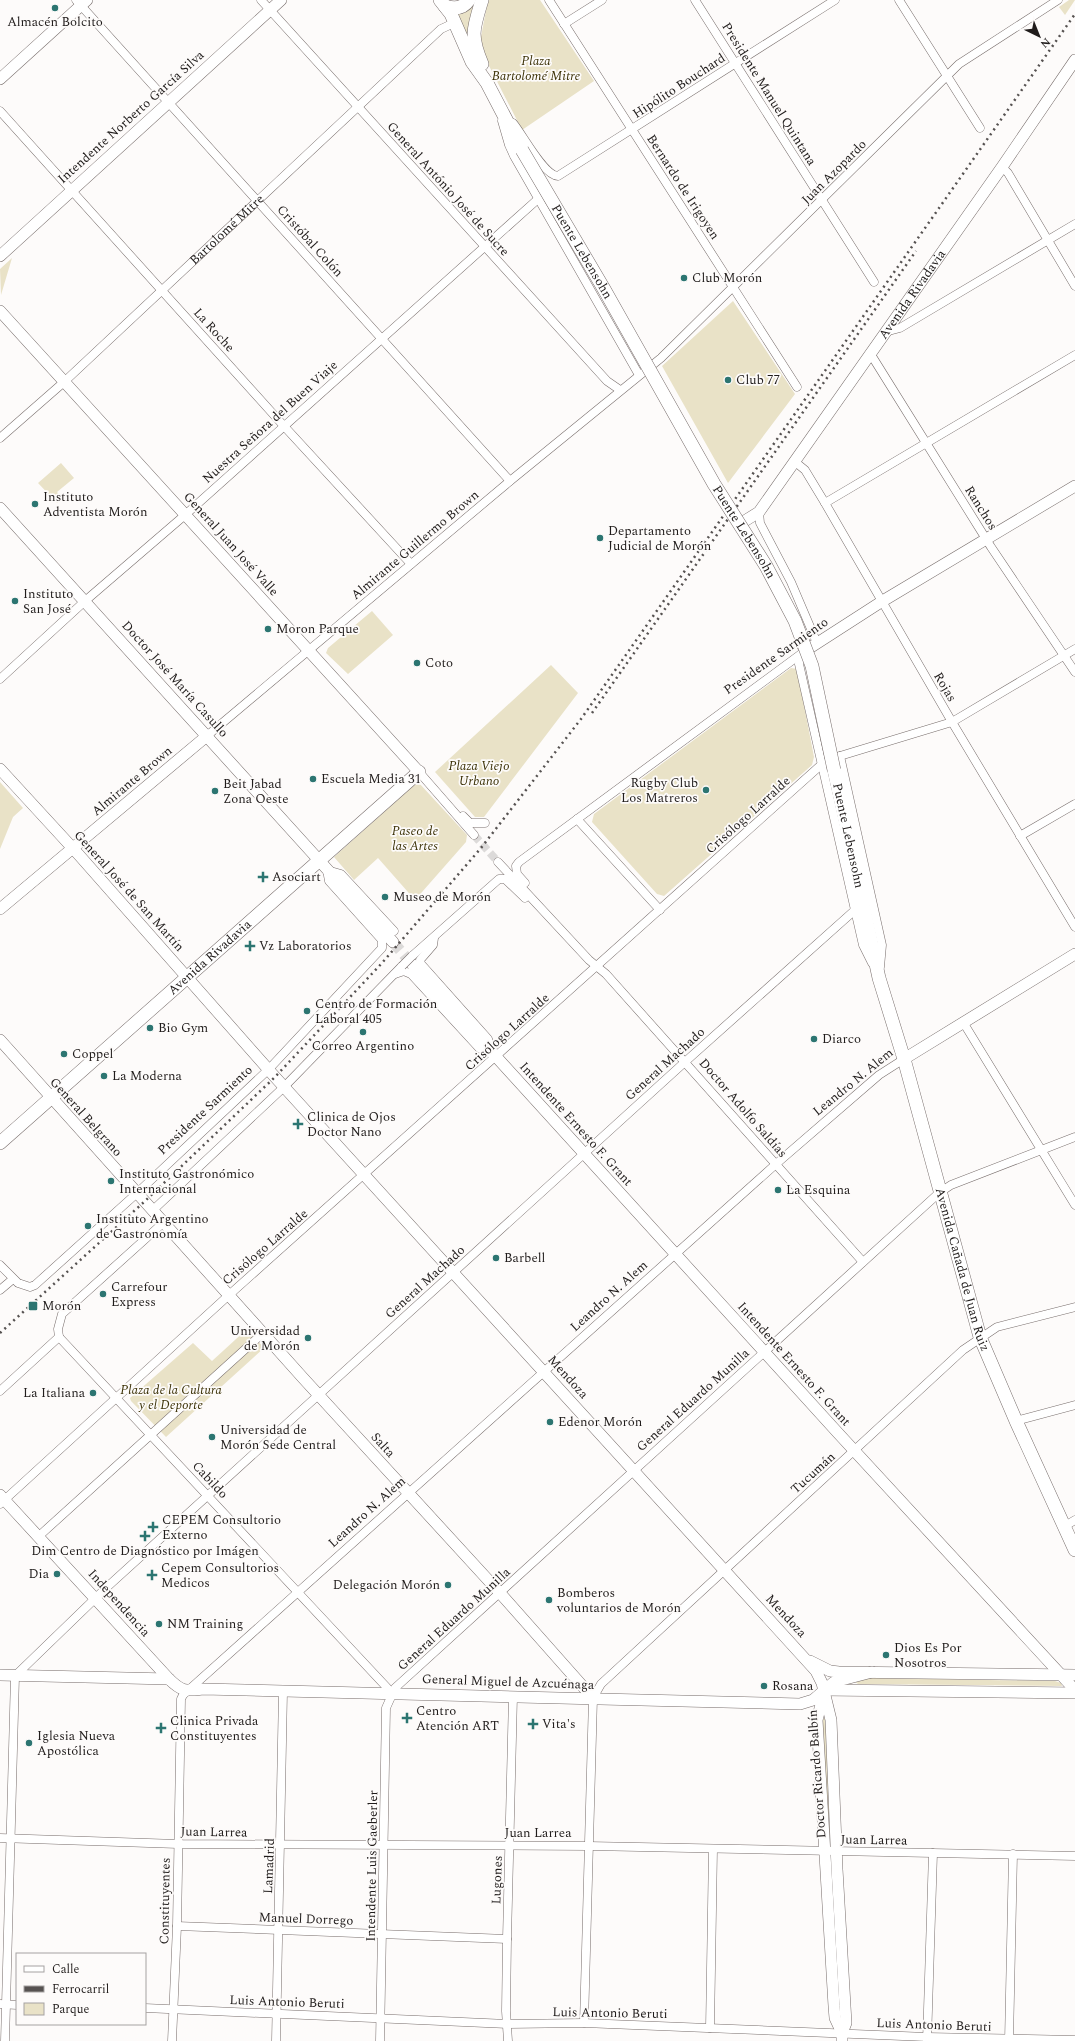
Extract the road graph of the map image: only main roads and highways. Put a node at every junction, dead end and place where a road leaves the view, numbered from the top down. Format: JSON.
{"nodes":[{"id":1,"x":469,"y":0,"type":"edge"},
{"id":2,"x":482,"y":0,"type":"edge"},
{"id":3,"x":443,"y":3,"type":"edge"},
{"id":4,"x":487,"y":83,"type":"junction"},
{"id":5,"x":419,"y":772,"type":"road end"},
{"id":6,"x":873,"y":952,"type":"joint"},
{"id":7,"x":0,"y":1143,"type":"edge"},
{"id":8,"x":1070,"y":1523,"type":"edge"},
{"id":9,"x":1075,"y":1550,"type":"edge"}],
"edges":[{"from":1,"to":3,"type":"main road"},
{"from":2,"to":4,"type":"main road"},
{"from":3,"to":4,"type":"main road"},
{"from":4,"to":6,"type":"main road","name":"Puente Lebensohn","bridge":true},
{"from":5,"to":7,"type":"main road","name":"Avenida Rivadavia"},
{"from":6,"to":8,"type":"main road","name":"Avenida Cañada de Juan Ruiz"},
{"from":8,"to":9,"type":"main road","name":"Avenida Cañada de Juan Ruiz"}]}
